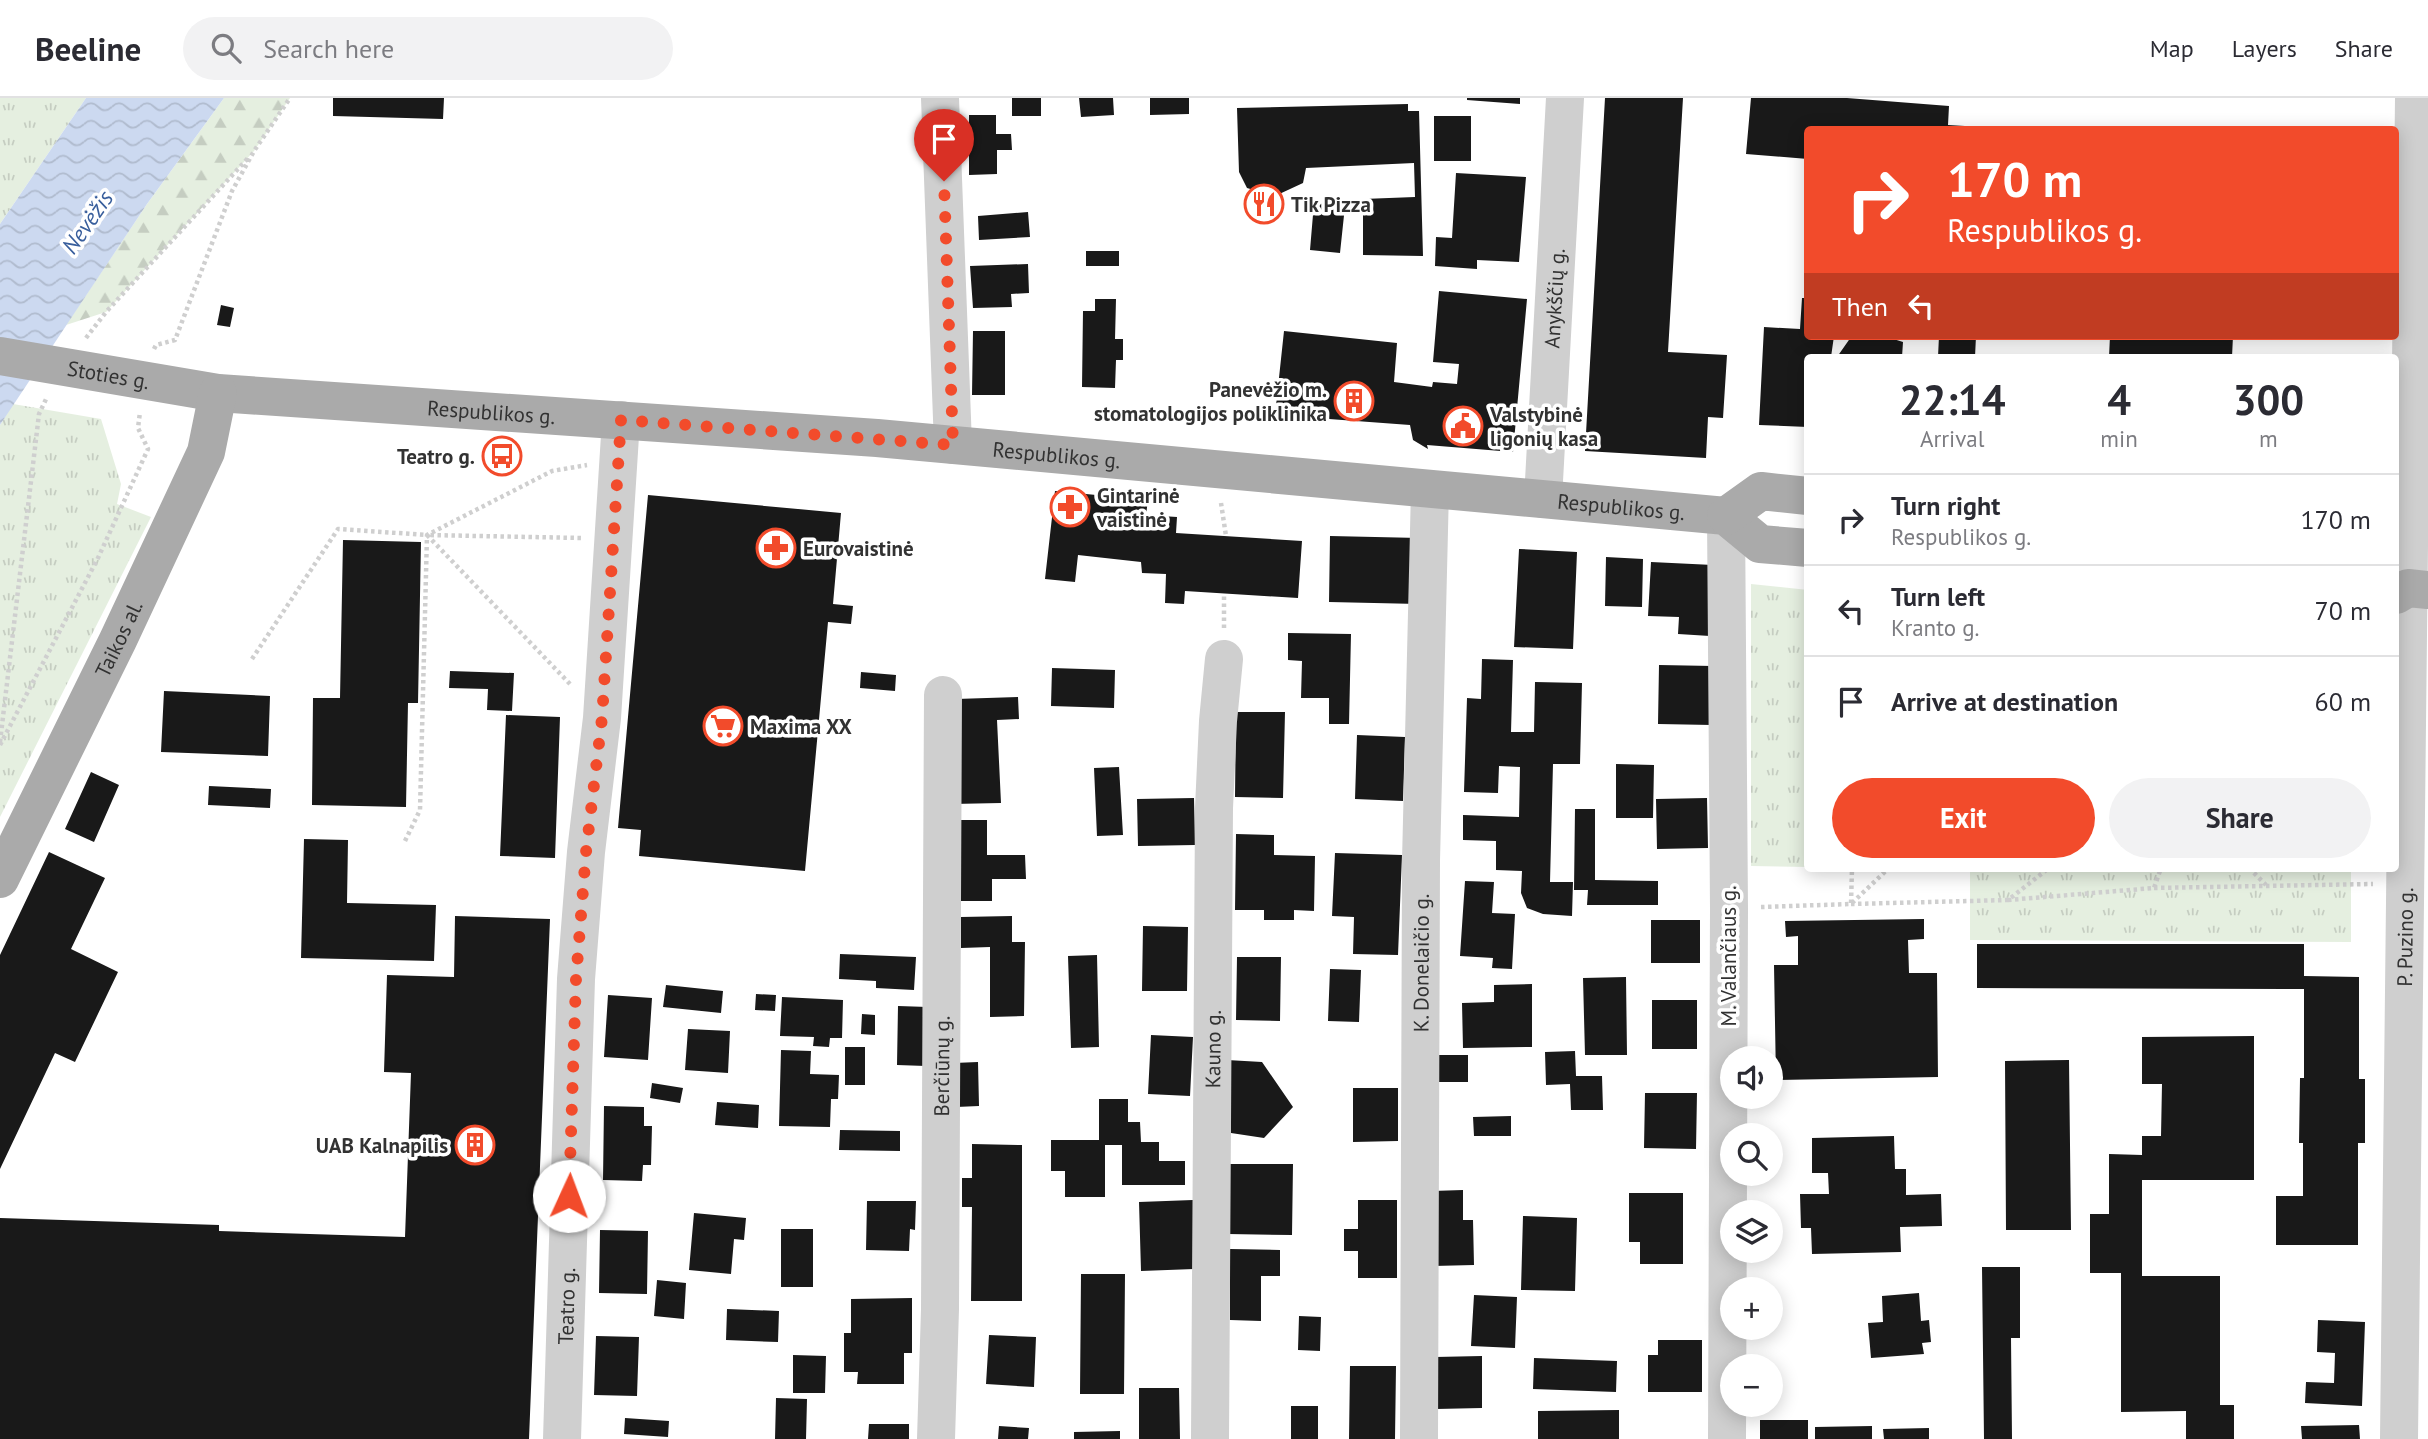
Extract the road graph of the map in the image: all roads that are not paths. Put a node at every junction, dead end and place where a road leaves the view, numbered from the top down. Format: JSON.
{"nodes":[{"id":1,"x":940,"y":98,"type":"edge"},
{"id":2,"x":1565,"y":98,"type":"edge"},
{"id":3,"x":2414,"y":98,"type":"edge"},
{"id":4,"x":0,"y":356,"type":"edge"},
{"id":5,"x":218,"y":393,"type":"junction"},
{"id":6,"x":621,"y":420,"type":"junction"},
{"id":7,"x":953,"y":445,"type":"junction"},
{"id":8,"x":1430,"y":489,"type":"junction"},
{"id":9,"x":1804,"y":496,"type":"edge"},
{"id":10,"x":1543,"y":499,"type":"junction"},
{"id":11,"x":1726,"y":516,"type":"junction"},
{"id":12,"x":1804,"y":548,"type":"edge"},
{"id":13,"x":2407,"y":587,"type":"edge"},
{"id":14,"x":1224,"y":659,"type":"dead end"},
{"id":15,"x":943,"y":695,"type":"dead end"},
{"id":16,"x":0,"y":879,"type":"edge"},
{"id":17,"x":1727,"y":1423,"type":"edge"},
{"id":18,"x":562,"y":1439,"type":"edge"},
{"id":19,"x":936,"y":1439,"type":"edge"},
{"id":20,"x":1210,"y":1439,"type":"edge"},
{"id":21,"x":1419,"y":1439,"type":"edge"},
{"id":22,"x":2399,"y":1439,"type":"edge"}],
"edges":[{"from":1,"to":7,"type":"street"},
{"from":2,"to":10,"type":"street","name":"Anykščių g."},
{"from":3,"to":13,"type":"street","name":"P. Puzino g."},
{"from":4,"to":5,"type":"main road","name":"Stoties g."},
{"from":5,"to":6,"type":"main road","name":"Respublikos g."},
{"from":5,"to":16,"type":"main road","name":"Taikos al."},
{"from":6,"to":7,"type":"main road","name":"Respublikos g."},
{"from":6,"to":18,"type":"street","name":"Teatro g."},
{"from":7,"to":8,"type":"main road","name":"Respublikos g."},
{"from":8,"to":10,"type":"main road","name":"Respublikos g."},
{"from":8,"to":21,"type":"street","name":"K. Donelaičio g."},
{"from":9,"to":11,"type":"main road"},
{"from":10,"to":11,"type":"main road","name":"Respublikos g."},
{"from":11,"to":12,"type":"main road"},
{"from":11,"to":17,"type":"street","name":"M. Valančiaus g."},
{"from":13,"to":22,"type":"street","name":"P. Puzino g."},
{"from":14,"to":20,"type":"street","name":"Kauno g."},
{"from":15,"to":19,"type":"street","name":"Berčiūnų g."}]}
